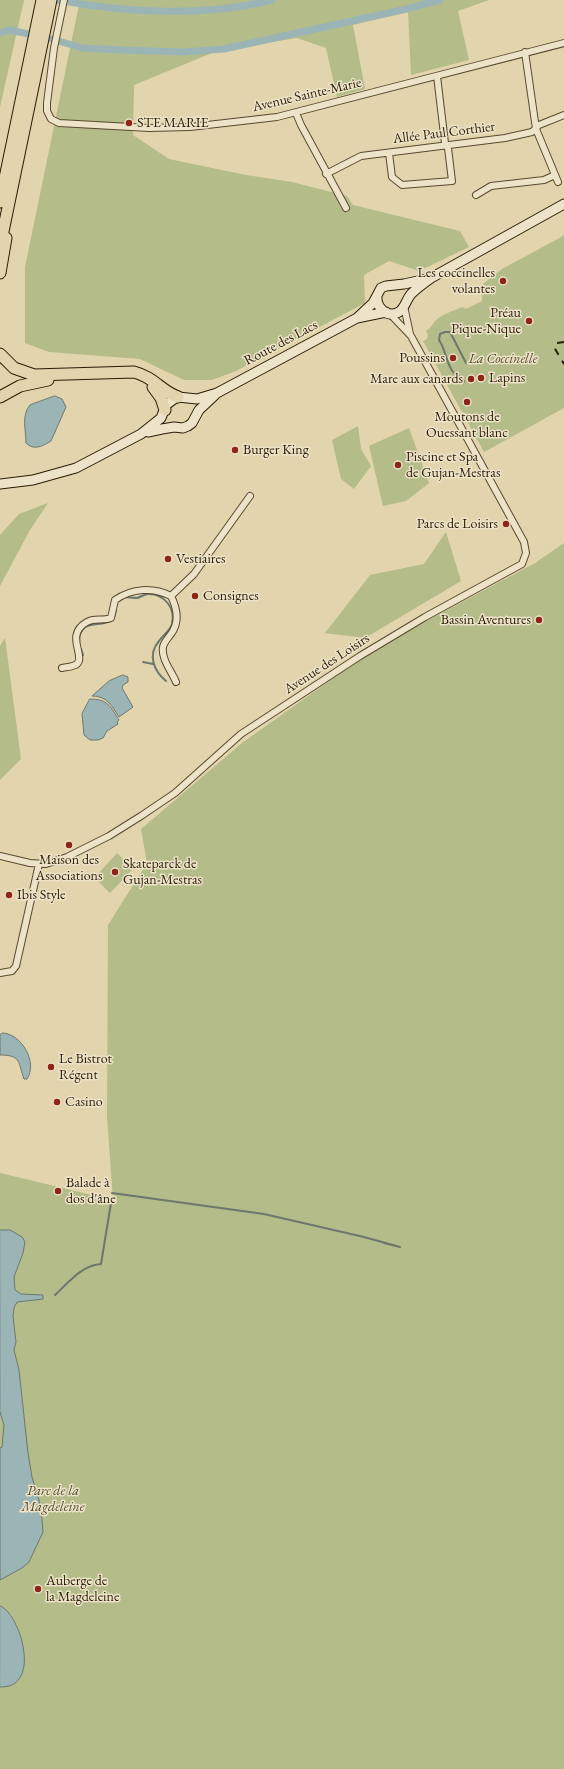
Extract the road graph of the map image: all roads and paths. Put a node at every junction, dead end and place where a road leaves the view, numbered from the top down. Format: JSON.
{"nodes":[{"id":1,"x":51,"y":0,"type":"edge"},
{"id":2,"x":64,"y":0,"type":"edge"},
{"id":3,"x":43,"y":8,"type":"edge"},
{"id":4,"x":564,"y":42,"type":"edge"},
{"id":5,"x":525,"y":52,"type":"junction"},
{"id":6,"x":437,"y":76,"type":"junction"},
{"id":7,"x":296,"y":113,"type":"junction"},
{"id":8,"x":564,"y":115,"type":"edge"},
{"id":9,"x":536,"y":129,"type":"junction"},
{"id":10,"x":447,"y":145,"type":"junction"},
{"id":11,"x":389,"y":153,"type":"junction"},
{"id":12,"x":18,"y":162,"type":"junction"},
{"id":13,"x":326,"y":174,"type":"junction"},
{"id":14,"x":555,"y":175,"type":"junction"},
{"id":15,"x":558,"y":182,"type":"dead end"},
{"id":16,"x":476,"y":195,"type":"dead end"},
{"id":17,"x":0,"y":202,"type":"edge"},
{"id":18,"x":564,"y":204,"type":"edge"},
{"id":19,"x":346,"y":208,"type":"dead end"},
{"id":20,"x":0,"y":246,"type":"edge"},
{"id":21,"x":0,"y":273,"type":"edge"},
{"id":22,"x":430,"y":278,"type":"junction"},
{"id":23,"x":396,"y":285,"type":"junction"},
{"id":24,"x":377,"y":296,"type":"junction"},
{"id":25,"x":405,"y":304,"type":"junction"},
{"id":26,"x":388,"y":313,"type":"junction"},
{"id":27,"x":357,"y":318,"type":"junction"},
{"id":28,"x":411,"y":336,"type":"junction"},
{"id":29,"x":0,"y":354,"type":"edge"},
{"id":30,"x":217,"y":393,"type":"junction"},
{"id":31,"x":0,"y":397,"type":"edge"},
{"id":32,"x":183,"y":398,"type":"junction"},
{"id":33,"x":165,"y":410,"type":"junction"},
{"id":34,"x":196,"y":414,"type":"junction"},
{"id":35,"x":174,"y":427,"type":"junction"},
{"id":36,"x":141,"y":434,"type":"junction"},
{"id":37,"x":0,"y":484,"type":"edge"},
{"id":38,"x":250,"y":496,"type":"dead end"},
{"id":39,"x":171,"y":596,"type":"junction"},
{"id":40,"x":62,"y":668,"type":"dead end"},
{"id":41,"x":176,"y":682,"type":"dead end"},
{"id":42,"x":0,"y":856,"type":"edge"},
{"id":43,"x":39,"y":864,"type":"junction"},
{"id":44,"x":0,"y":973,"type":"edge"}],
"edges":[{"from":1,"to":3,"type":"highway"},
{"from":2,"to":7,"type":"street","name":"Avenue Sainte-Marie"},
{"from":3,"to":12,"type":"highway"},
{"from":3,"to":17,"type":"highway"},
{"from":4,"to":5,"type":"street","name":"Avenue Sainte-Marie"},
{"from":5,"to":6,"type":"street","name":"Avenue Sainte-Marie"},
{"from":5,"to":9,"type":"street"},
{"from":6,"to":7,"type":"street","name":"Avenue Sainte-Marie"},
{"from":6,"to":10,"type":"street"},
{"from":7,"to":13,"type":"street"},
{"from":8,"to":9,"type":"street","name":"Allée Paul Corthier"},
{"from":9,"to":10,"type":"street","name":"Allée Paul Corthier"},
{"from":9,"to":14,"type":"street"},
{"from":10,"to":11,"type":"street","name":"Allée Paul Corthier"},
{"from":10,"to":11,"type":"street"},
{"from":11,"to":13,"type":"street","name":"Allée Paul Corthier"},
{"from":12,"to":20,"type":"highway"},
{"from":12,"to":21,"type":"highway"},
{"from":13,"to":19,"type":"street"},
{"from":14,"to":15,"type":"street"},
{"from":14,"to":16,"type":"street"},
{"from":18,"to":22,"type":"main road","name":"Route des Lacs"},
{"from":22,"to":23,"type":"main road","name":"Route des Lacs"},
{"from":22,"to":25,"type":"main road","name":"Route des Lacs"},
{"from":23,"to":24,"type":"main road","name":"Route des Lacs"},
{"from":23,"to":25,"type":"main road"},
{"from":24,"to":26,"type":"main road"},
{"from":24,"to":27,"type":"main road","name":"Route des Lacs"},
{"from":25,"to":26,"type":"main road","name":"Route des Lacs"},
{"from":25,"to":28,"type":"street","name":"Avenue des Loisirs"},
{"from":26,"to":27,"type":"main road","name":"Route des Lacs"},
{"from":26,"to":28,"type":"street","name":"Avenue des Loisirs"},
{"from":27,"to":30,"type":"main road","name":"Route des Lacs"},
{"from":28,"to":43,"type":"street","name":"Avenue des Loisirs"},
{"from":29,"to":32,"type":"highway"},
{"from":30,"to":32,"type":"main road","name":"Route des Lacs"},
{"from":30,"to":34,"type":"main road","name":"Route des Lacs"},
{"from":31,"to":33,"type":"highway"},
{"from":32,"to":33,"type":"main road","name":"Route des Lacs"},
{"from":32,"to":34,"type":"main road"},
{"from":33,"to":35,"type":"main road"},
{"from":33,"to":36,"type":"main road","name":"Route des Lacs"},
{"from":34,"to":35,"type":"main road","name":"Route des Lacs"},
{"from":35,"to":36,"type":"main road","name":"Route des Lacs"},
{"from":36,"to":37,"type":"main road","name":"Route des Lacs"},
{"from":38,"to":39,"type":"street"},
{"from":39,"to":40,"type":"street"},
{"from":39,"to":41,"type":"street"},
{"from":42,"to":43,"type":"street"},
{"from":43,"to":44,"type":"street"}]}
